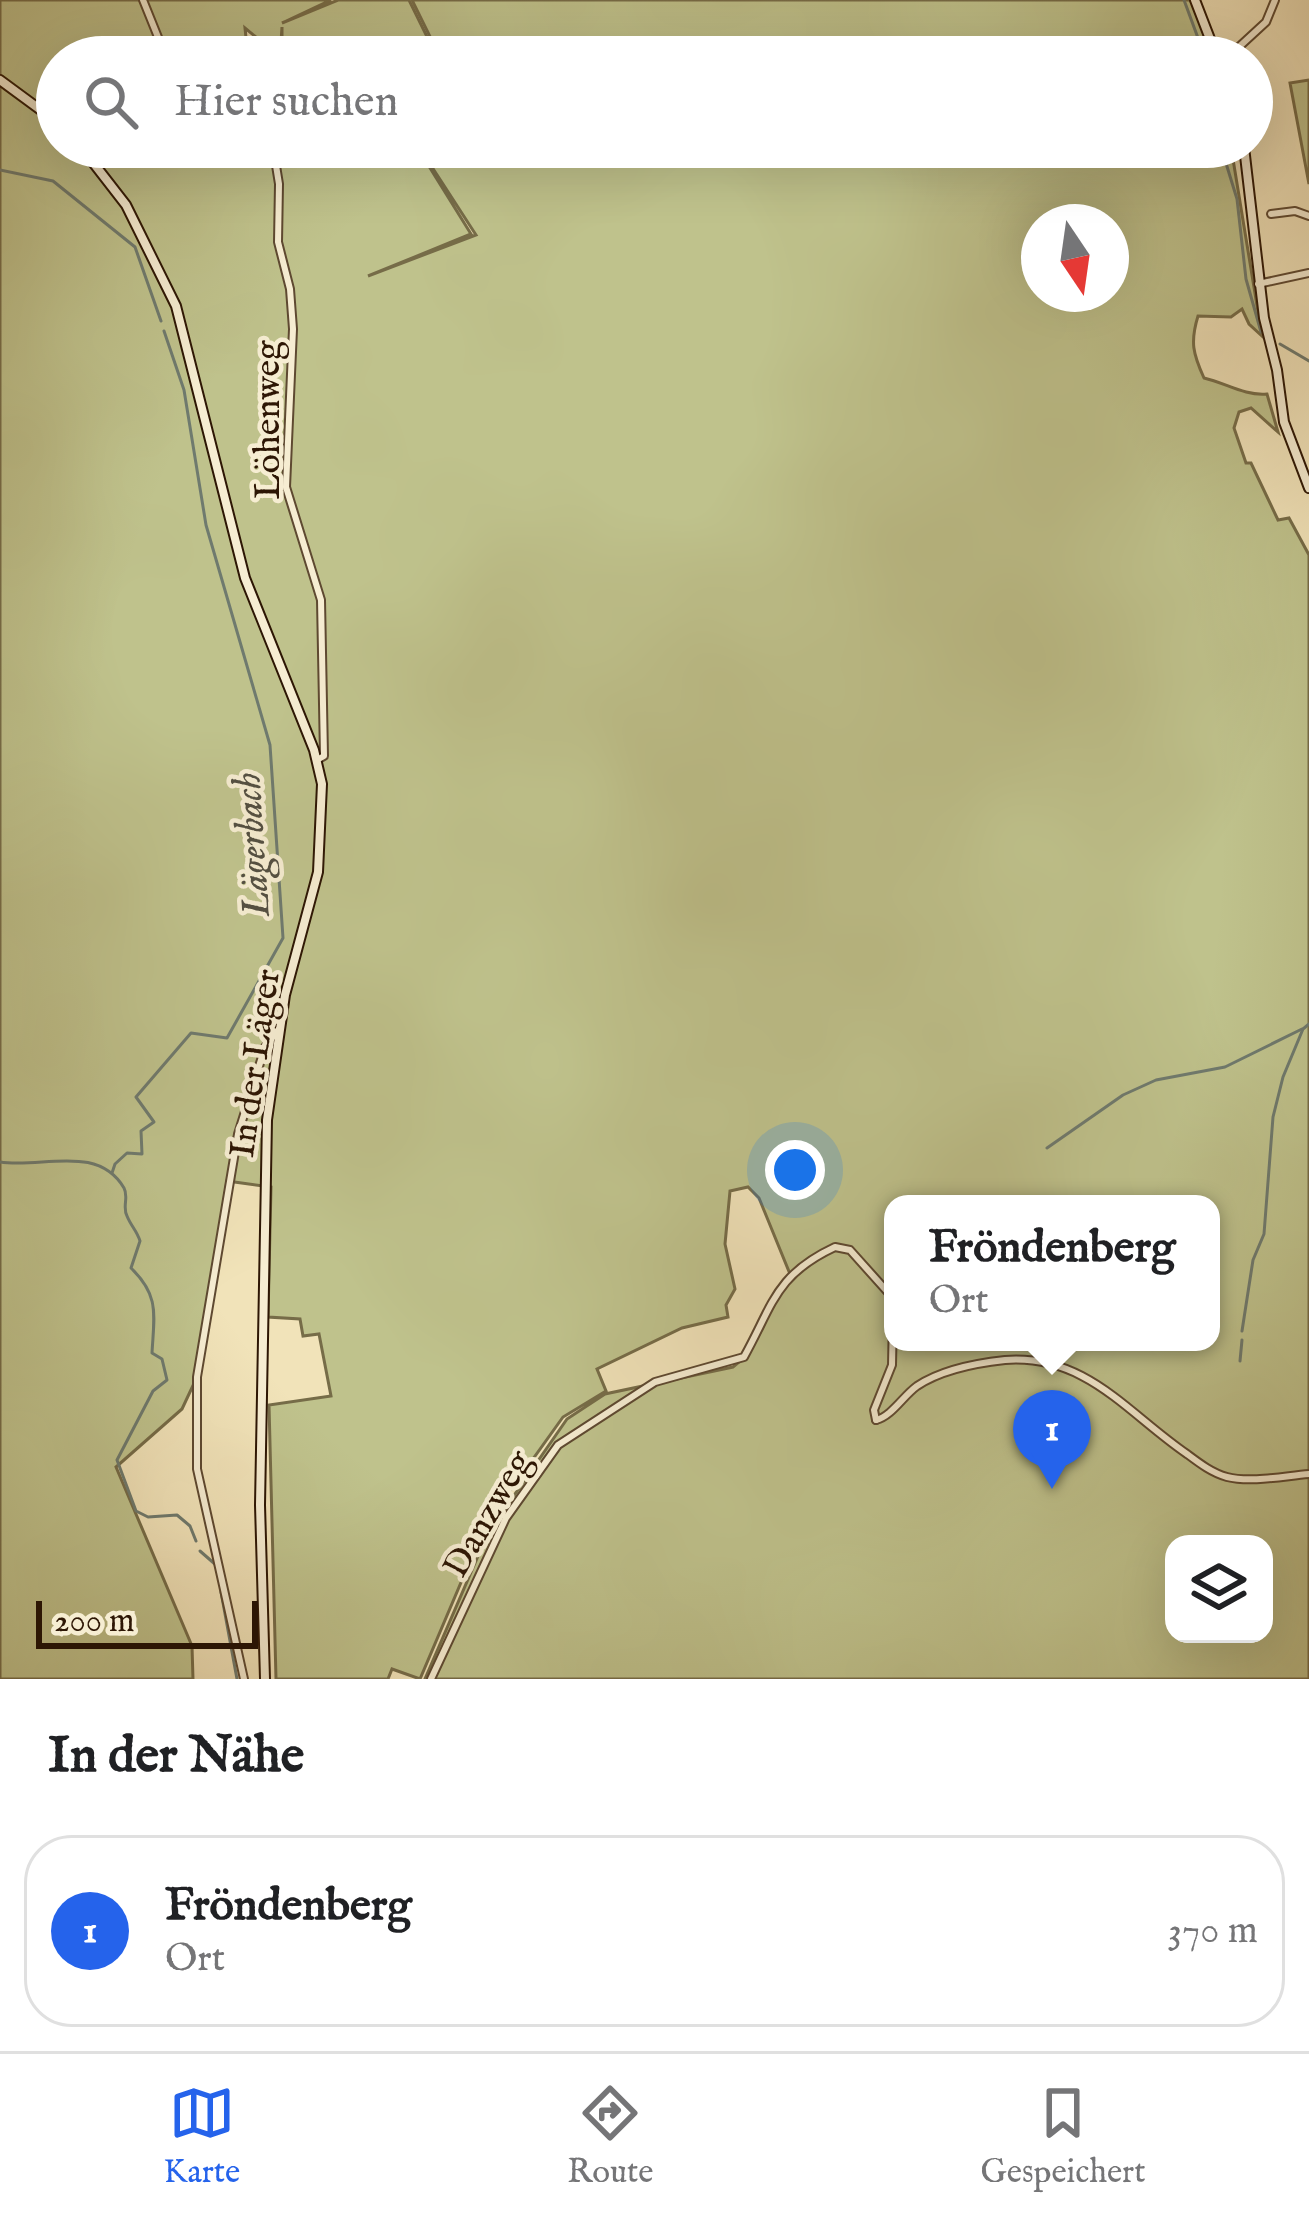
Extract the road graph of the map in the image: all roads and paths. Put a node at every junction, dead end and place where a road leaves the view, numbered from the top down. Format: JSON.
{"nodes":[{"id":1,"x":143,"y":0,"type":"edge"},
{"id":2,"x":1195,"y":0,"type":"edge"},
{"id":3,"x":1275,"y":0,"type":"edge"},
{"id":4,"x":158,"y":36,"type":"edge"},
{"id":5,"x":1209,"y":36,"type":"edge"},
{"id":6,"x":1251,"y":36,"type":"edge"},
{"id":7,"x":0,"y":80,"type":"edge"},
{"id":8,"x":36,"y":107,"type":"edge"},
{"id":9,"x":97,"y":168,"type":"edge"},
{"id":10,"x":276,"y":168,"type":"edge"},
{"id":11,"x":1247,"y":168,"type":"edge"},
{"id":12,"x":1271,"y":214,"type":"dead end"},
{"id":13,"x":1309,"y":216,"type":"edge"},
{"id":14,"x":1309,"y":273,"type":"edge"},
{"id":15,"x":1258,"y":284,"type":"junction"},
{"id":16,"x":1309,"y":488,"type":"edge"},
{"id":17,"x":317,"y":760,"type":"junction"},
{"id":18,"x":278,"y":1030,"type":"junction"},
{"id":19,"x":884,"y":1288,"type":"edge"},
{"id":20,"x":892,"y":1351,"type":"edge"},
{"id":21,"x":1309,"y":1474,"type":"edge"},
{"id":22,"x":244,"y":1679,"type":"edge"},
{"id":23,"x":266,"y":1679,"type":"edge"},
{"id":24,"x":431,"y":1679,"type":"edge"}],
"edges":[{"from":1,"to":4,"type":"street"},
{"from":2,"to":5,"type":"main road"},
{"from":3,"to":6,"type":"street"},
{"from":7,"to":8,"type":"main road"},
{"from":9,"to":17,"type":"main road","name":"In der Läger"},
{"from":10,"to":17,"type":"street","name":"Löhenweg"},
{"from":11,"to":15,"type":"main road"},
{"from":12,"to":13,"type":"street"},
{"from":14,"to":15,"type":"street"},
{"from":15,"to":16,"type":"main road"},
{"from":17,"to":18,"type":"main road","name":"In der Läger"},
{"from":18,"to":22,"type":"street"},
{"from":18,"to":23,"type":"main road","name":"In der Läger"},
{"from":19,"to":24,"type":"street","name":"Danzweg"},
{"from":20,"to":21,"type":"street"}]}
